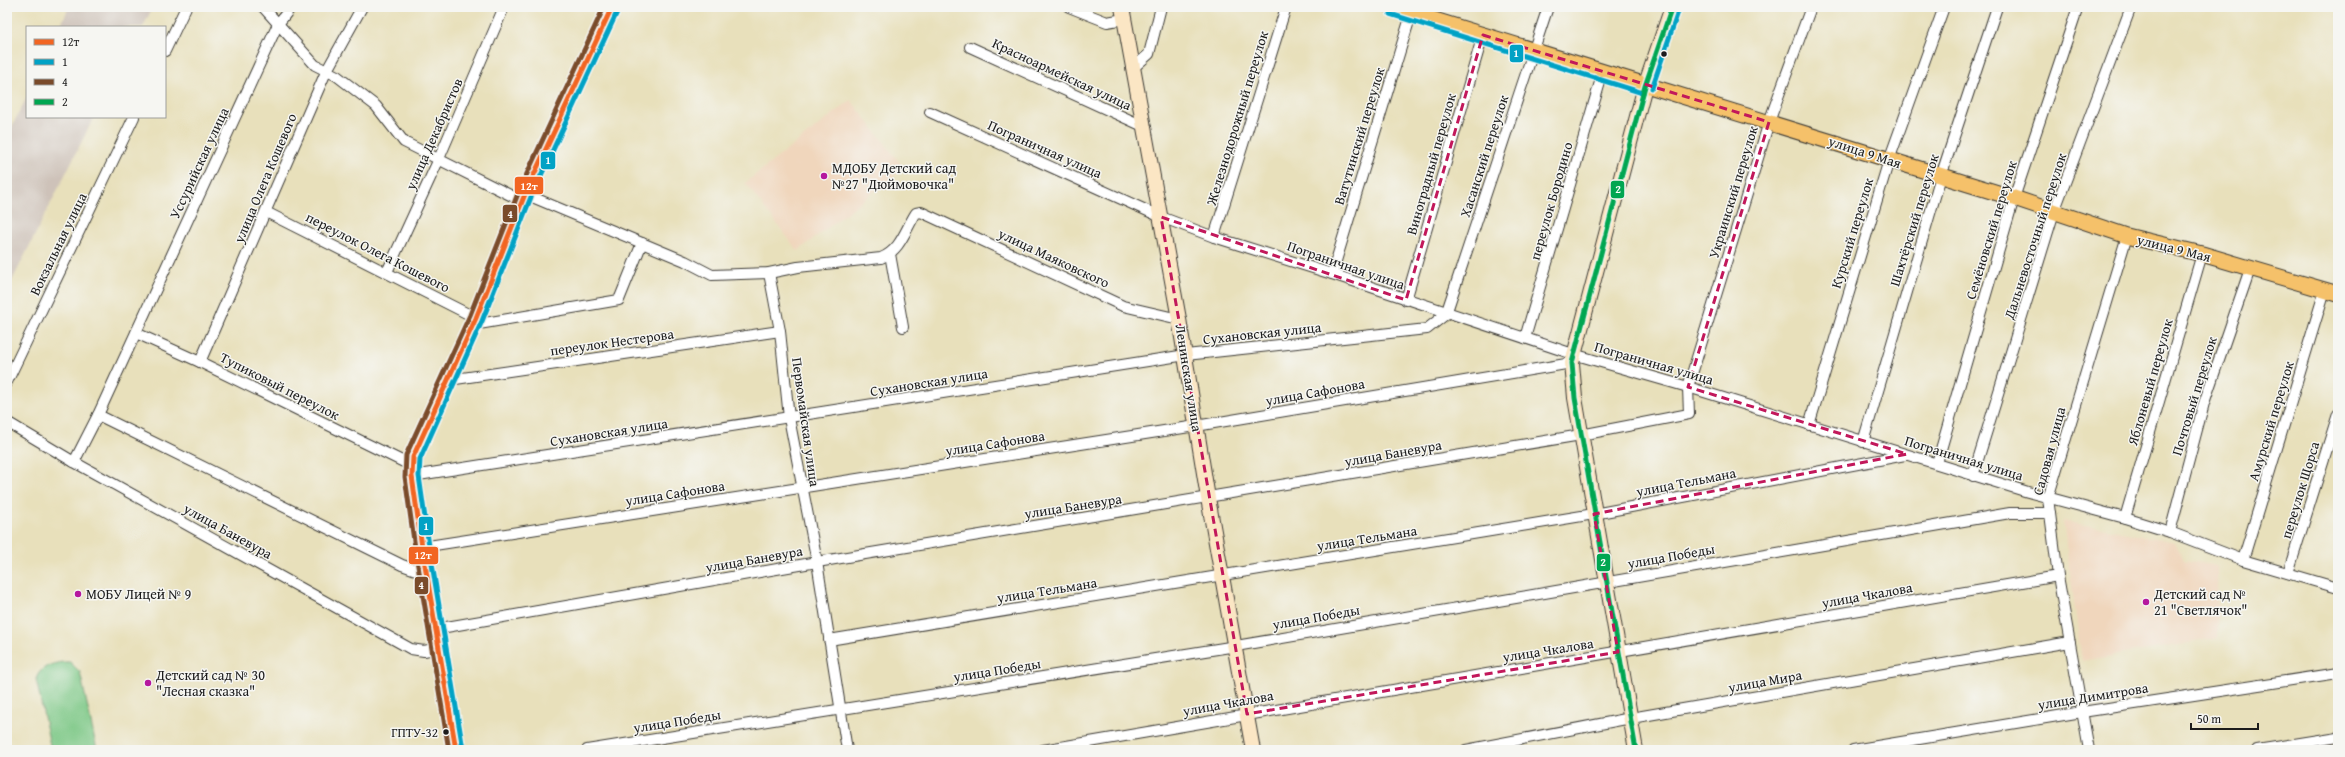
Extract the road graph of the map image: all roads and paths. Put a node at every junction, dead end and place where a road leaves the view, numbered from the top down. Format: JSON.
{"nodes":[{"id":1,"x":186,"y":7,"type":"edge"},
{"id":2,"x":263,"y":7,"type":"edge"},
{"id":3,"x":291,"y":7,"type":"edge"},
{"id":4,"x":362,"y":7,"type":"edge"},
{"id":5,"x":504,"y":7,"type":"edge"},
{"id":6,"x":612,"y":7,"type":"edge"},
{"id":7,"x":1069,"y":7,"type":"edge"},
{"id":8,"x":1161,"y":7,"type":"edge"},
{"id":9,"x":1286,"y":7,"type":"edge"},
{"id":10,"x":1392,"y":7,"type":"edge"},
{"id":11,"x":1548,"y":7,"type":"edge"},
{"id":12,"x":1672,"y":7,"type":"edge"},
{"id":13,"x":1811,"y":7,"type":"edge"},
{"id":14,"x":1944,"y":7,"type":"edge"},
{"id":15,"x":1997,"y":7,"type":"edge"},
{"id":16,"x":2078,"y":7,"type":"edge"},
{"id":17,"x":2132,"y":7,"type":"edge"},
{"id":18,"x":1412,"y":10,"type":"edge"},
{"id":19,"x":1123,"y":13,"type":"edge"},
{"id":20,"x":278,"y":24,"type":"junction"},
{"id":21,"x":1483,"y":35,"type":"junction"},
{"id":22,"x":970,"y":47,"type":"dead end"},
{"id":23,"x":166,"y":49,"type":"edge"},
{"id":24,"x":1533,"y":50,"type":"junction"},
{"id":25,"x":1132,"y":69,"type":"junction"},
{"id":26,"x":326,"y":72,"type":"junction"},
{"id":27,"x":1603,"y":72,"type":"junction"},
{"id":28,"x":1646,"y":86,"type":"junction"},
{"id":29,"x":930,"y":112,"type":"dead end"},
{"id":30,"x":134,"y":118,"type":"edge"},
{"id":31,"x":1769,"y":122,"type":"junction"},
{"id":32,"x":1143,"y":126,"type":"junction"},
{"id":33,"x":438,"y":160,"type":"junction"},
{"id":34,"x":1889,"y":160,"type":"junction"},
{"id":35,"x":1941,"y":176,"type":"junction"},
{"id":36,"x":524,"y":198,"type":"junction"},
{"id":37,"x":2014,"y":198,"type":"junction"},
{"id":38,"x":266,"y":212,"type":"junction"},
{"id":39,"x":2054,"y":212,"type":"junction"},
{"id":40,"x":1161,"y":217,"type":"junction"},
{"id":41,"x":2127,"y":236,"type":"junction"},
{"id":42,"x":1214,"y":237,"type":"junction"},
{"id":43,"x":642,"y":242,"type":"junction"},
{"id":44,"x":890,"y":254,"type":"junction"},
{"id":45,"x":2202,"y":254,"type":"junction"},
{"id":46,"x":2250,"y":269,"type":"junction"},
{"id":47,"x":387,"y":272,"type":"junction"},
{"id":48,"x":769,"y":273,"type":"junction"},
{"id":49,"x":1332,"y":274,"type":"junction"},
{"id":50,"x":2332,"y":292,"type":"edge"},
{"id":51,"x":1406,"y":300,"type":"junction"},
{"id":52,"x":1446,"y":314,"type":"junction"},
{"id":53,"x":1179,"y":319,"type":"junction"},
{"id":54,"x":475,"y":322,"type":"junction"},
{"id":55,"x":903,"y":327,"type":"dead end"},
{"id":56,"x":780,"y":331,"type":"junction"},
{"id":57,"x":136,"y":333,"type":"junction"},
{"id":58,"x":1525,"y":338,"type":"junction"},
{"id":59,"x":1186,"y":355,"type":"junction"},
{"id":60,"x":1573,"y":358,"type":"junction"},
{"id":61,"x":200,"y":362,"type":"junction"},
{"id":62,"x":449,"y":380,"type":"junction"},
{"id":63,"x":7,"y":382,"type":"edge"},
{"id":64,"x":1688,"y":387,"type":"junction"},
{"id":65,"x":2338,"y":414,"type":"edge"},
{"id":66,"x":98,"y":415,"type":"junction"},
{"id":67,"x":789,"y":418,"type":"junction"},
{"id":68,"x":7,"y":422,"type":"edge"},
{"id":69,"x":1808,"y":425,"type":"junction"},
{"id":70,"x":1196,"y":426,"type":"junction"},
{"id":71,"x":1581,"y":435,"type":"junction"},
{"id":72,"x":1863,"y":442,"type":"junction"},
{"id":73,"x":1907,"y":454,"type":"junction"},
{"id":74,"x":74,"y":462,"type":"junction"},
{"id":75,"x":1937,"y":463,"type":"junction"},
{"id":76,"x":412,"y":471,"type":"junction"},
{"id":77,"x":1973,"y":476,"type":"junction"},
{"id":78,"x":801,"y":487,"type":"junction"},
{"id":79,"x":1208,"y":498,"type":"junction"},
{"id":80,"x":2048,"y":498,"type":"junction"},
{"id":81,"x":2050,"y":513,"type":"junction"},
{"id":82,"x":1594,"y":514,"type":"junction"},
{"id":83,"x":2125,"y":518,"type":"junction"},
{"id":84,"x":2170,"y":532,"type":"junction"},
{"id":85,"x":422,"y":547,"type":"junction"},
{"id":86,"x":2243,"y":560,"type":"junction"},
{"id":87,"x":817,"y":562,"type":"junction"},
{"id":88,"x":2288,"y":573,"type":"junction"},
{"id":89,"x":427,"y":574,"type":"junction"},
{"id":90,"x":1223,"y":576,"type":"junction"},
{"id":91,"x":2058,"y":576,"type":"junction"},
{"id":92,"x":1607,"y":581,"type":"junction"},
{"id":93,"x":2338,"y":588,"type":"edge"},
{"id":94,"x":435,"y":629,"type":"junction"},
{"id":95,"x":829,"y":640,"type":"junction"},
{"id":96,"x":2070,"y":642,"type":"junction"},
{"id":97,"x":1236,"y":646,"type":"junction"},
{"id":98,"x":439,"y":648,"type":"junction"},
{"id":99,"x":1618,"y":652,"type":"junction"},
{"id":100,"x":2338,"y":673,"type":"edge"},
{"id":101,"x":840,"y":709,"type":"junction"},
{"id":102,"x":2082,"y":712,"type":"junction"},
{"id":103,"x":1247,"y":714,"type":"junction"},
{"id":104,"x":1631,"y":718,"type":"junction"},
{"id":105,"x":2338,"y":737,"type":"edge"},
{"id":106,"x":456,"y":750,"type":"edge"},
{"id":107,"x":587,"y":750,"type":"edge"},
{"id":108,"x":847,"y":750,"type":"edge"},
{"id":109,"x":1043,"y":750,"type":"edge"},
{"id":110,"x":1253,"y":750,"type":"edge"},
{"id":111,"x":1466,"y":750,"type":"edge"},
{"id":112,"x":1636,"y":750,"type":"edge"},
{"id":113,"x":1853,"y":750,"type":"edge"},
{"id":114,"x":2089,"y":750,"type":"edge"},
{"id":115,"x":2257,"y":750,"type":"edge"}],
"edges":[{"from":1,"to":23,"type":"street"},
{"from":2,"to":20,"type":"street"},
{"from":3,"to":20,"type":"street","name":"Уссурийская улица"},
{"from":4,"to":26,"type":"street","name":"улица Олега Кошевого"},
{"from":5,"to":33,"type":"street","name":"улица Декабристов"},
{"from":6,"to":36,"type":"main road"},
{"from":7,"to":19,"type":"street"},
{"from":8,"to":25,"type":"street"},
{"from":9,"to":42,"type":"street","name":"Железнодорожный переулок"},
{"from":10,"to":18,"type":"main road","name":"улица 9 Мая"},
{"from":11,"to":24,"type":"street","name":"Хасанский переулок"},
{"from":12,"to":28,"type":"main road"},
{"from":13,"to":31,"type":"street","name":"Украинский переулок"},
{"from":14,"to":34,"type":"street","name":"Курский переулок"},
{"from":15,"to":35,"type":"street","name":"Шахтёрский переулок"},
{"from":16,"to":37,"type":"street","name":"Семёновский переулок"},
{"from":17,"to":39,"type":"street","name":"Дальневосточный переулок"},
{"from":18,"to":21,"type":"main road","name":"улица 9 Мая"},
{"from":18,"to":49,"type":"street","name":"Ватутинский переулок"},
{"from":19,"to":25,"type":"main road","name":"Ленинская улица"},
{"from":20,"to":26,"type":"street"},
{"from":20,"to":57,"type":"street","name":"Уссурийская улица"},
{"from":21,"to":24,"type":"main road","name":"улица 9 Мая"},
{"from":21,"to":51,"type":"street","name":"Виноградный переулок"},
{"from":22,"to":32,"type":"street","name":"Красноармейская улица"},
{"from":24,"to":27,"type":"main road","name":"улица 9 Мая"},
{"from":24,"to":52,"type":"street","name":"Хасанский переулок"},
{"from":25,"to":32,"type":"main road","name":"Ленинская улица"},
{"from":26,"to":33,"type":"street"},
{"from":26,"to":38,"type":"street","name":"улица Олега Кошевого"},
{"from":27,"to":28,"type":"main road","name":"улица 9 Мая"},
{"from":27,"to":58,"type":"street","name":"переулок Бородино"},
{"from":28,"to":31,"type":"main road","name":"улица 9 Мая"},
{"from":28,"to":60,"type":"main road"},
{"from":29,"to":40,"type":"street","name":"Пограничная улица"},
{"from":30,"to":63,"type":"street","name":"Вокзальная улица"},
{"from":31,"to":34,"type":"main road","name":"улица 9 Мая"},
{"from":31,"to":64,"type":"street","name":"Украинский переулок"},
{"from":32,"to":40,"type":"main road","name":"Ленинская улица"},
{"from":33,"to":36,"type":"street"},
{"from":33,"to":47,"type":"street","name":"улица Декабристов"},
{"from":34,"to":35,"type":"main road","name":"улица 9 Мая"},
{"from":34,"to":69,"type":"street","name":"Курский переулок"},
{"from":35,"to":37,"type":"main road","name":"улица 9 Мая"},
{"from":35,"to":72,"type":"street","name":"Шахтёрский переулок"},
{"from":36,"to":43,"type":"street"},
{"from":36,"to":54,"type":"main road"},
{"from":37,"to":39,"type":"main road","name":"улица 9 Мая"},
{"from":37,"to":75,"type":"street","name":"Семёновский переулок"},
{"from":38,"to":47,"type":"street","name":"переулок Олега Кошевого"},
{"from":38,"to":61,"type":"street","name":"улица Олега Кошевого"},
{"from":39,"to":41,"type":"main road","name":"улица 9 Мая"},
{"from":39,"to":77,"type":"street","name":"Дальневосточный переулок"},
{"from":40,"to":42,"type":"street","name":"Пограничная улица"},
{"from":40,"to":53,"type":"main road","name":"Ленинская улица"},
{"from":41,"to":45,"type":"main road","name":"улица 9 Мая"},
{"from":41,"to":80,"type":"street","name":"Садовая улица"},
{"from":42,"to":49,"type":"street","name":"Пограничная улица"},
{"from":43,"to":48,"type":"street"},
{"from":43,"to":54,"type":"street"},
{"from":44,"to":48,"type":"street"},
{"from":44,"to":53,"type":"street","name":"улица Маяковского"},
{"from":44,"to":55,"type":"street"},
{"from":45,"to":46,"type":"main road","name":"улица 9 Мая"},
{"from":45,"to":83,"type":"street","name":"Яблоневый переулок"},
{"from":46,"to":50,"type":"main road","name":"улица 9 Мая"},
{"from":46,"to":84,"type":"street","name":"Почтовый переулок"},
{"from":47,"to":54,"type":"street","name":"переулок Олега Кошевого"},
{"from":48,"to":56,"type":"street","name":"Первомайская улица"},
{"from":49,"to":51,"type":"street","name":"Пограничная улица"},
{"from":50,"to":86,"type":"street","name":"Амурский переулок"},
{"from":51,"to":52,"type":"street","name":"Пограничная улица"},
{"from":52,"to":58,"type":"street","name":"Пограничная улица"},
{"from":52,"to":59,"type":"street","name":"Сухановская улица"},
{"from":53,"to":59,"type":"main road","name":"Ленинская улица"},
{"from":54,"to":62,"type":"main road"},
{"from":56,"to":62,"type":"street","name":"переулок Нестерова"},
{"from":56,"to":67,"type":"street","name":"Первомайская улица"},
{"from":57,"to":61,"type":"street","name":"Тупиковый переулок"},
{"from":57,"to":66,"type":"street","name":"Уссурийская улица"},
{"from":58,"to":60,"type":"street","name":"Пограничная улица"},
{"from":59,"to":67,"type":"street","name":"Сухановская улица"},
{"from":59,"to":70,"type":"main road","name":"Ленинская улица"},
{"from":60,"to":64,"type":"street","name":"Пограничная улица"},
{"from":60,"to":70,"type":"street","name":"улица Сафонова"},
{"from":60,"to":71,"type":"main road"},
{"from":61,"to":76,"type":"street","name":"Тупиковый переулок"},
{"from":62,"to":76,"type":"main road"},
{"from":64,"to":69,"type":"street","name":"Пограничная улица"},
{"from":64,"to":71,"type":"street","name":"улица Баневура"},
{"from":65,"to":88,"type":"street","name":"переулок Щорса"},
{"from":66,"to":74,"type":"street","name":"Уссурийская улица"},
{"from":66,"to":89,"type":"street"},
{"from":67,"to":76,"type":"street","name":"Сухановская улица"},
{"from":67,"to":78,"type":"street","name":"Первомайская улица"},
{"from":68,"to":74,"type":"street","name":"улица Баневура"},
{"from":69,"to":72,"type":"street","name":"Пограничная улица"},
{"from":70,"to":78,"type":"street","name":"улица Сафонова"},
{"from":70,"to":79,"type":"main road","name":"Ленинская улица"},
{"from":71,"to":79,"type":"street","name":"улица Баневура"},
{"from":71,"to":82,"type":"main road"},
{"from":72,"to":73,"type":"street","name":"Пограничная улица"},
{"from":73,"to":75,"type":"street","name":"Пограничная улица"},
{"from":73,"to":82,"type":"street","name":"улица Тельмана"},
{"from":74,"to":98,"type":"street","name":"улица Баневура"},
{"from":75,"to":77,"type":"street","name":"Пограничная улица"},
{"from":76,"to":85,"type":"main road"},
{"from":77,"to":80,"type":"street","name":"Пограничная улица"},
{"from":78,"to":85,"type":"street","name":"улица Сафонова"},
{"from":78,"to":87,"type":"street","name":"Первомайская улица"},
{"from":79,"to":87,"type":"street","name":"улица Баневура"},
{"from":79,"to":90,"type":"main road","name":"Ленинская улица"},
{"from":80,"to":81,"type":"street","name":"Садовая улица"},
{"from":80,"to":83,"type":"street","name":"Пограничная улица"},
{"from":81,"to":91,"type":"street","name":"Садовая улица"},
{"from":81,"to":92,"type":"street","name":"улица Победы"},
{"from":82,"to":90,"type":"street","name":"улица Тельмана"},
{"from":82,"to":92,"type":"main road"},
{"from":83,"to":84,"type":"street","name":"Пограничная улица"},
{"from":84,"to":86,"type":"street","name":"Пограничная улица"},
{"from":85,"to":89,"type":"main road"},
{"from":86,"to":88,"type":"street","name":"Пограничная улица"},
{"from":87,"to":94,"type":"street","name":"улица Баневура"},
{"from":87,"to":95,"type":"street","name":"Первомайская улица"},
{"from":88,"to":93,"type":"street","name":"Пограничная улица"},
{"from":89,"to":94,"type":"main road"},
{"from":90,"to":95,"type":"street","name":"улица Тельмана"},
{"from":90,"to":97,"type":"main road","name":"Ленинская улица"},
{"from":91,"to":96,"type":"street","name":"Садовая улица"},
{"from":91,"to":99,"type":"street","name":"улица Чкалова"},
{"from":92,"to":97,"type":"street","name":"улица Победы"},
{"from":92,"to":99,"type":"main road"},
{"from":94,"to":98,"type":"main road"},
{"from":95,"to":101,"type":"street","name":"Первомайская улица"},
{"from":96,"to":102,"type":"street","name":"Садовая улица"},
{"from":96,"to":104,"type":"street","name":"улица Мира"},
{"from":97,"to":101,"type":"street","name":"улица Победы"},
{"from":97,"to":103,"type":"main road","name":"Ленинская улица"},
{"from":98,"to":106,"type":"main road"},
{"from":99,"to":103,"type":"street","name":"улица Чкалова"},
{"from":99,"to":104,"type":"main road"},
{"from":100,"to":102,"type":"street","name":"улица Димитрова"},
{"from":101,"to":107,"type":"street","name":"улица Победы"},
{"from":101,"to":108,"type":"street","name":"Первомайская улица"},
{"from":102,"to":113,"type":"street","name":"улица Димитрова"},
{"from":102,"to":114,"type":"street","name":"Садовая улица"},
{"from":103,"to":109,"type":"street","name":"улица Чкалова"},
{"from":103,"to":110,"type":"main road","name":"Ленинская улица"},
{"from":104,"to":111,"type":"street","name":"улица Мира"},
{"from":104,"to":112,"type":"main road"},
{"from":105,"to":115,"type":"street"}]}
